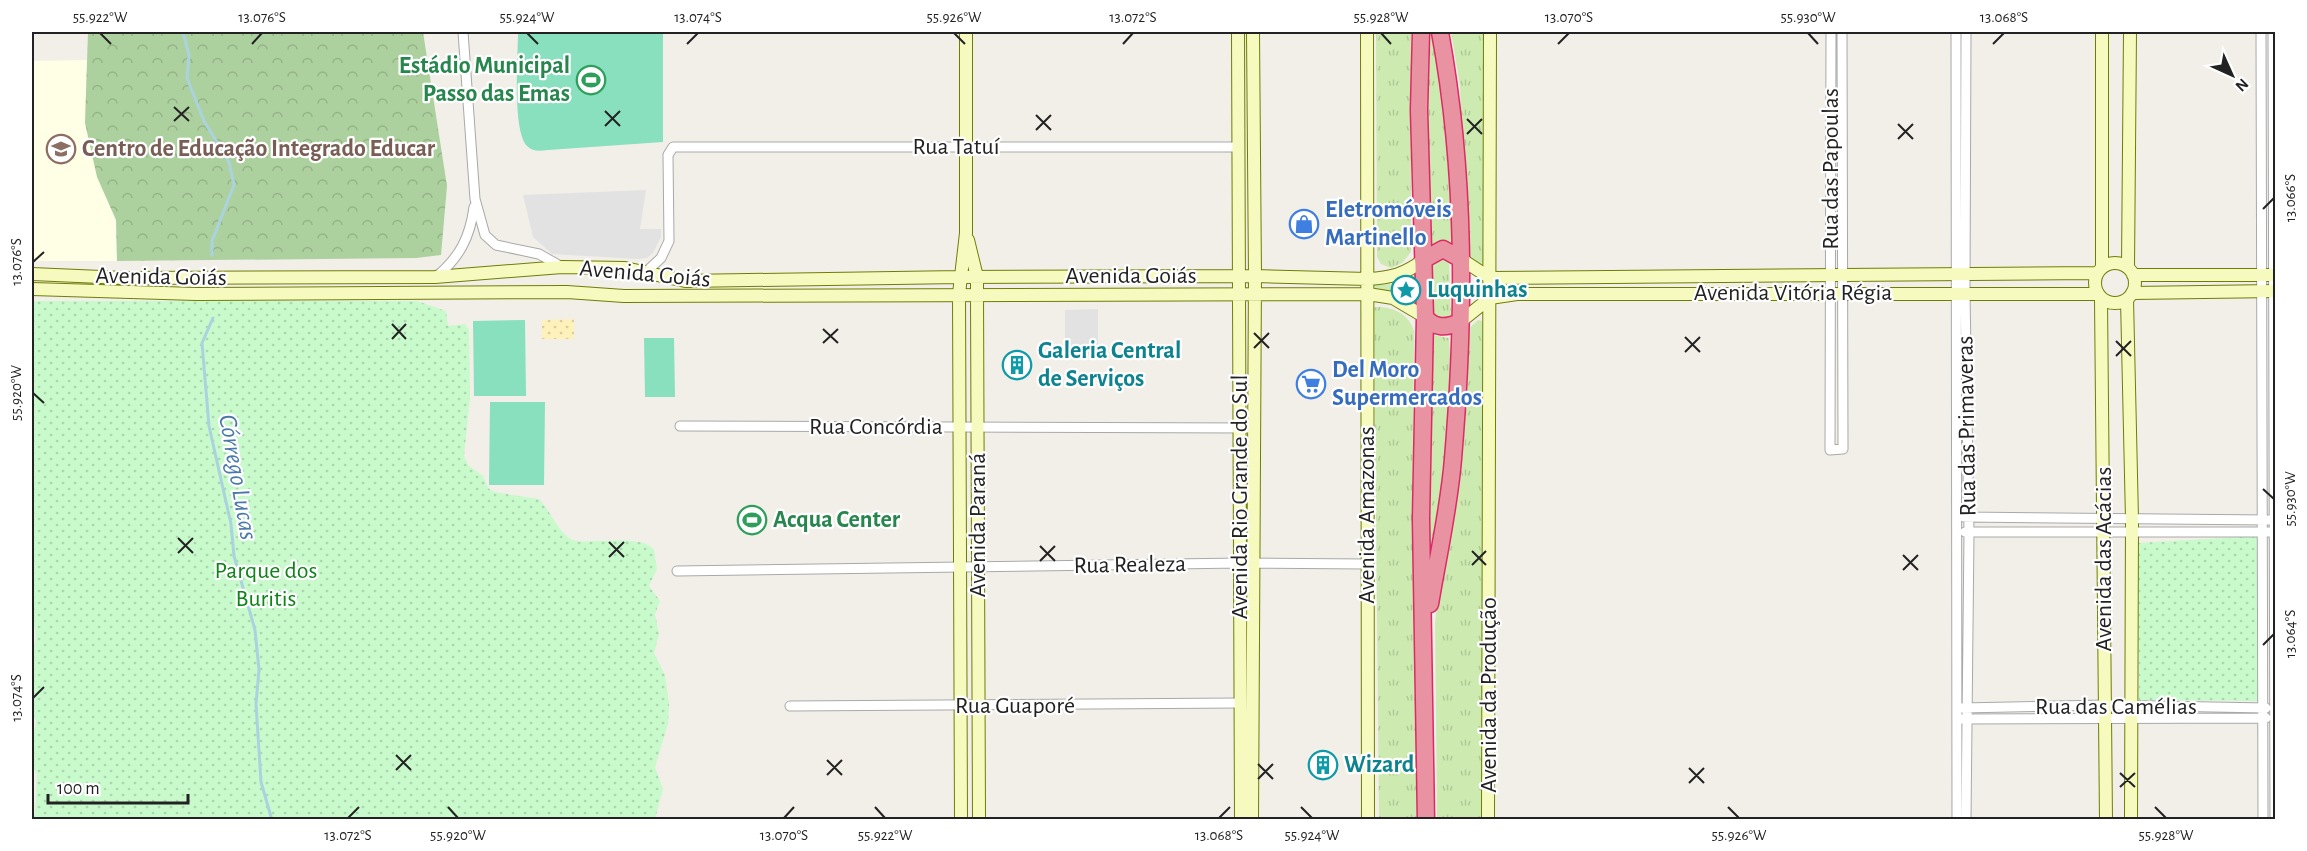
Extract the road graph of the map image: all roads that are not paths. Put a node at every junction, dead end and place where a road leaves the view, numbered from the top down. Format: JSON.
{"nodes":[{"id":1,"x":463,"y":32,"type":"edge"},
{"id":2,"x":966,"y":32,"type":"edge"},
{"id":3,"x":1238,"y":32,"type":"edge"},
{"id":4,"x":1252,"y":32,"type":"edge"},
{"id":5,"x":1367,"y":32,"type":"edge"},
{"id":6,"x":1421,"y":32,"type":"edge"},
{"id":7,"x":1440,"y":32,"type":"edge"},
{"id":8,"x":1490,"y":32,"type":"edge"},
{"id":9,"x":1831,"y":32,"type":"edge"},
{"id":10,"x":1842,"y":32,"type":"edge"},
{"id":11,"x":1956,"y":32,"type":"edge"},
{"id":12,"x":1966,"y":32,"type":"edge"},
{"id":13,"x":2102,"y":32,"type":"edge"},
{"id":14,"x":2130,"y":32,"type":"edge"},
{"id":15,"x":2261,"y":32,"type":"edge"},
{"id":16,"x":2273,"y":32,"type":"edge"},
{"id":17,"x":966,"y":147,"type":"junction"},
{"id":18,"x":1239,"y":147,"type":"junction"},
{"id":19,"x":475,"y":199,"type":"junction"},
{"id":20,"x":966,"y":233,"type":"junction"},
{"id":21,"x":1461,"y":259,"type":"junction"},
{"id":22,"x":1424,"y":260,"type":"junction"},
{"id":23,"x":566,"y":267,"type":"junction"},
{"id":24,"x":2099,"y":270,"type":"junction"},
{"id":25,"x":2131,"y":271,"type":"junction"},
{"id":26,"x":646,"y":272,"type":"junction"},
{"id":27,"x":32,"y":274,"type":"edge"},
{"id":28,"x":1960,"y":274,"type":"junction"},
{"id":29,"x":1837,"y":275,"type":"junction"},
{"id":30,"x":2270,"y":275,"type":"edge"},
{"id":31,"x":1237,"y":276,"type":"junction"},
{"id":32,"x":1255,"y":276,"type":"junction"},
{"id":33,"x":435,"y":277,"type":"junction"},
{"id":34,"x":960,"y":277,"type":"junction"},
{"id":35,"x":977,"y":277,"type":"junction"},
{"id":36,"x":1490,"y":278,"type":"junction"},
{"id":37,"x":1368,"y":279,"type":"junction"},
{"id":38,"x":32,"y":289,"type":"edge"},
{"id":39,"x":2270,"y":291,"type":"edge"},
{"id":40,"x":567,"y":292,"type":"junction"},
{"id":41,"x":1960,"y":292,"type":"junction"},
{"id":42,"x":1237,"y":293,"type":"junction"},
{"id":43,"x":1254,"y":293,"type":"junction"},
{"id":44,"x":1837,"y":293,"type":"junction"},
{"id":45,"x":959,"y":294,"type":"junction"},
{"id":46,"x":1368,"y":294,"type":"junction"},
{"id":47,"x":977,"y":295,"type":"junction"},
{"id":48,"x":638,"y":296,"type":"junction"},
{"id":49,"x":2099,"y":296,"type":"junction"},
{"id":50,"x":2130,"y":296,"type":"junction"},
{"id":51,"x":1490,"y":298,"type":"junction"},
{"id":52,"x":1425,"y":317,"type":"junction"},
{"id":53,"x":1460,"y":322,"type":"junction"},
{"id":54,"x":680,"y":426,"type":"dead end"},
{"id":55,"x":959,"y":427,"type":"junction"},
{"id":56,"x":978,"y":427,"type":"junction"},
{"id":57,"x":1247,"y":427,"type":"junction"},
{"id":58,"x":1956,"y":517,"type":"junction"},
{"id":59,"x":1969,"y":517,"type":"junction"},
{"id":60,"x":2104,"y":518,"type":"junction"},
{"id":61,"x":2132,"y":519,"type":"junction"},
{"id":62,"x":2263,"y":519,"type":"junction"},
{"id":63,"x":2275,"y":520,"type":"edge"},
{"id":64,"x":1956,"y":532,"type":"junction"},
{"id":65,"x":1969,"y":532,"type":"junction"},
{"id":66,"x":2104,"y":532,"type":"junction"},
{"id":67,"x":2131,"y":532,"type":"junction"},
{"id":68,"x":2263,"y":532,"type":"junction"},
{"id":69,"x":2275,"y":532,"type":"edge"},
{"id":70,"x":1246,"y":563,"type":"junction"},
{"id":71,"x":1367,"y":564,"type":"junction"},
{"id":72,"x":960,"y":566,"type":"junction"},
{"id":73,"x":978,"y":567,"type":"junction"},
{"id":74,"x":677,"y":571,"type":"dead end"},
{"id":75,"x":1423,"y":646,"type":"junction"},
{"id":76,"x":1240,"y":703,"type":"junction"},
{"id":77,"x":790,"y":706,"type":"dead end"},
{"id":78,"x":960,"y":706,"type":"junction"},
{"id":79,"x":979,"y":707,"type":"junction"},
{"id":80,"x":1961,"y":708,"type":"junction"},
{"id":81,"x":2262,"y":708,"type":"junction"},
{"id":82,"x":2275,"y":708,"type":"edge"},
{"id":83,"x":2105,"y":711,"type":"junction"},
{"id":84,"x":2131,"y":711,"type":"junction"},
{"id":85,"x":2262,"y":718,"type":"junction"},
{"id":86,"x":2275,"y":718,"type":"edge"},
{"id":87,"x":1961,"y":719,"type":"junction"},
{"id":88,"x":961,"y":819,"type":"edge"},
{"id":89,"x":979,"y":819,"type":"edge"},
{"id":90,"x":1241,"y":819,"type":"edge"},
{"id":91,"x":1252,"y":819,"type":"edge"},
{"id":92,"x":1368,"y":819,"type":"edge"},
{"id":93,"x":1426,"y":819,"type":"edge"},
{"id":94,"x":1488,"y":819,"type":"edge"},
{"id":95,"x":1957,"y":819,"type":"edge"},
{"id":96,"x":1966,"y":819,"type":"edge"},
{"id":97,"x":2106,"y":819,"type":"edge"},
{"id":98,"x":2131,"y":819,"type":"edge"},
{"id":99,"x":2263,"y":819,"type":"edge"},
{"id":100,"x":2275,"y":819,"type":"edge"}],
"edges":[{"from":1,"to":19,"type":"street"},
{"from":2,"to":17,"type":"street","name":"Avenida Paraná"},
{"from":3,"to":18,"type":"street","name":"Avenida Rio Grande do Sul"},
{"from":4,"to":32,"type":"street","name":"Avenida Rio Grande do Sul"},
{"from":5,"to":37,"type":"street","name":"Avenida Amazonas"},
{"from":6,"to":22,"type":"highway"},
{"from":7,"to":21,"type":"highway"},
{"from":8,"to":36,"type":"street","name":"Avenida da Produção"},
{"from":9,"to":29,"type":"street","name":"Rua das Papoulas"},
{"from":10,"to":29,"type":"street","name":"Rua das Papoulas"},
{"from":11,"to":28,"type":"street","name":"Rua das Primaveras"},
{"from":12,"to":28,"type":"street","name":"Rua das Primaveras"},
{"from":13,"to":24,"type":"street"},
{"from":14,"to":25,"type":"street"},
{"from":15,"to":30,"type":"street"},
{"from":16,"to":30,"type":"street"},
{"from":17,"to":18,"type":"street","name":"Rua Tatuí"},
{"from":17,"to":20,"type":"street","name":"Avenida Paraná"},
{"from":17,"to":26,"type":"street","name":"Rua Tatuí"},
{"from":18,"to":31,"type":"street","name":"Avenida Rio Grande do Sul"},
{"from":19,"to":23,"type":"street"},
{"from":19,"to":33,"type":"street"},
{"from":20,"to":34,"type":"street","name":"Avenida Paraná"},
{"from":20,"to":35,"type":"street","name":"Avenida Paraná"},
{"from":21,"to":22,"type":"highway"},
{"from":21,"to":36,"type":"street"},
{"from":21,"to":53,"type":"highway"},
{"from":22,"to":37,"type":"street","name":"Avenida Goiás"},
{"from":22,"to":52,"type":"highway"},
{"from":23,"to":26,"type":"street","name":"Avenida Goiás"},
{"from":23,"to":33,"type":"street","name":"Avenida Goiás"},
{"from":23,"to":40,"type":"street"},
{"from":24,"to":25,"type":"street"},
{"from":24,"to":28,"type":"street","name":"Avenida Vitória Régia"},
{"from":24,"to":49,"type":"street"},
{"from":25,"to":30,"type":"street"},
{"from":25,"to":50,"type":"street"},
{"from":26,"to":34,"type":"street","name":"Avenida Goiás"},
{"from":26,"to":48,"type":"street"},
{"from":27,"to":33,"type":"street","name":"Avenida Goiás"},
{"from":28,"to":29,"type":"street","name":"Avenida Vitória Régia"},
{"from":28,"to":41,"type":"street","name":"Rua das Primaveras"},
{"from":29,"to":36,"type":"street","name":"Avenida Vitória Régia"},
{"from":29,"to":44,"type":"street","name":"Rua das Papoulas"},
{"from":30,"to":39,"type":"street"},
{"from":31,"to":32,"type":"street","name":"Avenida Goiás"},
{"from":31,"to":35,"type":"street","name":"Avenida Goiás"},
{"from":31,"to":42,"type":"street","name":"Avenida Rio Grande do Sul"},
{"from":32,"to":37,"type":"street","name":"Avenida Goiás"},
{"from":32,"to":43,"type":"street","name":"Avenida Rio Grande do Sul"},
{"from":34,"to":35,"type":"street","name":"Avenida Goiás"},
{"from":34,"to":45,"type":"street","name":"Avenida Paraná"},
{"from":35,"to":47,"type":"street","name":"Avenida Paraná"},
{"from":36,"to":51,"type":"street","name":"Avenida da Produção"},
{"from":37,"to":46,"type":"street","name":"Avenida Amazonas"},
{"from":38,"to":40,"type":"street","name":"Avenida Goiás"},
{"from":39,"to":50,"type":"street"},
{"from":39,"to":62,"type":"street"},
{"from":39,"to":63,"type":"street"},
{"from":40,"to":48,"type":"street","name":"Avenida Goiás"},
{"from":41,"to":44,"type":"street","name":"Avenida Vitória Régia"},
{"from":41,"to":49,"type":"street","name":"Avenida Vitória Régia"},
{"from":41,"to":58,"type":"street","name":"Rua das Primaveras"},
{"from":41,"to":59,"type":"street","name":"Rua das Primaveras"},
{"from":42,"to":43,"type":"street","name":"Avenida Goiás"},
{"from":42,"to":47,"type":"street","name":"Avenida Goiás"},
{"from":42,"to":57,"type":"street","name":"Avenida Rio Grande do Sul"},
{"from":43,"to":46,"type":"street","name":"Avenida Goiás"},
{"from":43,"to":57,"type":"street","name":"Avenida Rio Grande do Sul"},
{"from":44,"to":44,"type":"street","name":"Rua das Papoulas"},
{"from":44,"to":51,"type":"street","name":"Avenida Vitória Régia"},
{"from":45,"to":47,"type":"street","name":"Avenida Goiás"},
{"from":45,"to":48,"type":"street","name":"Avenida Goiás"},
{"from":45,"to":55,"type":"street","name":"Avenida Paraná"},
{"from":46,"to":52,"type":"street","name":"Avenida Goiás"},
{"from":46,"to":71,"type":"street","name":"Avenida Amazonas"},
{"from":47,"to":56,"type":"street","name":"Avenida Paraná"},
{"from":49,"to":50,"type":"street"},
{"from":49,"to":60,"type":"street","name":"Avenida das Acácias"},
{"from":50,"to":61,"type":"street","name":"Avenida das Acácias"},
{"from":51,"to":53,"type":"street"},
{"from":51,"to":94,"type":"street","name":"Avenida da Produção"},
{"from":52,"to":53,"type":"highway"},
{"from":52,"to":75,"type":"highway"},
{"from":53,"to":75,"type":"highway"},
{"from":54,"to":55,"type":"street","name":"Rua Concórdia"},
{"from":55,"to":56,"type":"street","name":"Rua Concórdia"},
{"from":55,"to":72,"type":"street","name":"Avenida Paraná"},
{"from":56,"to":57,"type":"street","name":"Rua Concórdia"},
{"from":56,"to":73,"type":"street","name":"Avenida Paraná"},
{"from":57,"to":70,"type":"street","name":"Avenida Rio Grande do Sul"},
{"from":58,"to":59,"type":"street"},
{"from":58,"to":64,"type":"street","name":"Rua das Primaveras"},
{"from":59,"to":60,"type":"street"},
{"from":59,"to":65,"type":"street","name":"Rua das Primaveras"},
{"from":60,"to":61,"type":"street"},
{"from":60,"to":66,"type":"street","name":"Avenida das Acácias"},
{"from":61,"to":62,"type":"street"},
{"from":61,"to":67,"type":"street","name":"Avenida das Acácias"},
{"from":62,"to":63,"type":"street"},
{"from":62,"to":68,"type":"street"},
{"from":63,"to":69,"type":"street"},
{"from":64,"to":65,"type":"street"},
{"from":64,"to":80,"type":"street","name":"Rua das Primaveras"},
{"from":65,"to":66,"type":"street"},
{"from":65,"to":80,"type":"street","name":"Rua das Primaveras"},
{"from":66,"to":67,"type":"street"},
{"from":66,"to":83,"type":"street","name":"Avenida das Acácias"},
{"from":67,"to":68,"type":"street"},
{"from":67,"to":84,"type":"street","name":"Avenida das Acácias"},
{"from":68,"to":69,"type":"street"},
{"from":68,"to":81,"type":"street"},
{"from":69,"to":82,"type":"street"},
{"from":70,"to":71,"type":"street","name":"Rua Realeza"},
{"from":70,"to":73,"type":"street","name":"Rua Realeza"},
{"from":70,"to":76,"type":"street","name":"Avenida Rio Grande do Sul"},
{"from":70,"to":91,"type":"street","name":"Avenida Rio Grande do Sul"},
{"from":71,"to":92,"type":"street","name":"Avenida Amazonas"},
{"from":72,"to":73,"type":"street","name":"Rua Realeza"},
{"from":72,"to":74,"type":"street","name":"Rua Realeza"},
{"from":72,"to":78,"type":"street","name":"Avenida Paraná"},
{"from":73,"to":79,"type":"street","name":"Avenida Paraná"},
{"from":75,"to":93,"type":"highway"},
{"from":76,"to":79,"type":"street","name":"Rua Guaporé"},
{"from":76,"to":90,"type":"street","name":"Avenida Rio Grande do Sul"},
{"from":77,"to":78,"type":"street","name":"Rua Guaporé"},
{"from":78,"to":79,"type":"street","name":"Rua Guaporé"},
{"from":78,"to":88,"type":"street","name":"Avenida Paraná"},
{"from":79,"to":89,"type":"street","name":"Avenida Paraná"},
{"from":80,"to":83,"type":"street","name":"Rua das Camélias"},
{"from":80,"to":87,"type":"street","name":"Rua das Primaveras"},
{"from":81,"to":82,"type":"street","name":"Rua das Camélias"},
{"from":81,"to":84,"type":"street","name":"Rua das Camélias"},
{"from":81,"to":85,"type":"street"},
{"from":82,"to":86,"type":"street"},
{"from":83,"to":84,"type":"street","name":"Rua das Camélias"},
{"from":83,"to":87,"type":"street","name":"Rua das Camélias"},
{"from":83,"to":97,"type":"street","name":"Avenida das Acácias"},
{"from":84,"to":85,"type":"street","name":"Rua das Camélias"},
{"from":84,"to":98,"type":"street","name":"Avenida das Acácias"},
{"from":85,"to":86,"type":"street","name":"Rua das Camélias"},
{"from":85,"to":99,"type":"street"},
{"from":86,"to":100,"type":"street"},
{"from":87,"to":95,"type":"street","name":"Rua das Primaveras"},
{"from":87,"to":96,"type":"street","name":"Rua das Primaveras"}]}
